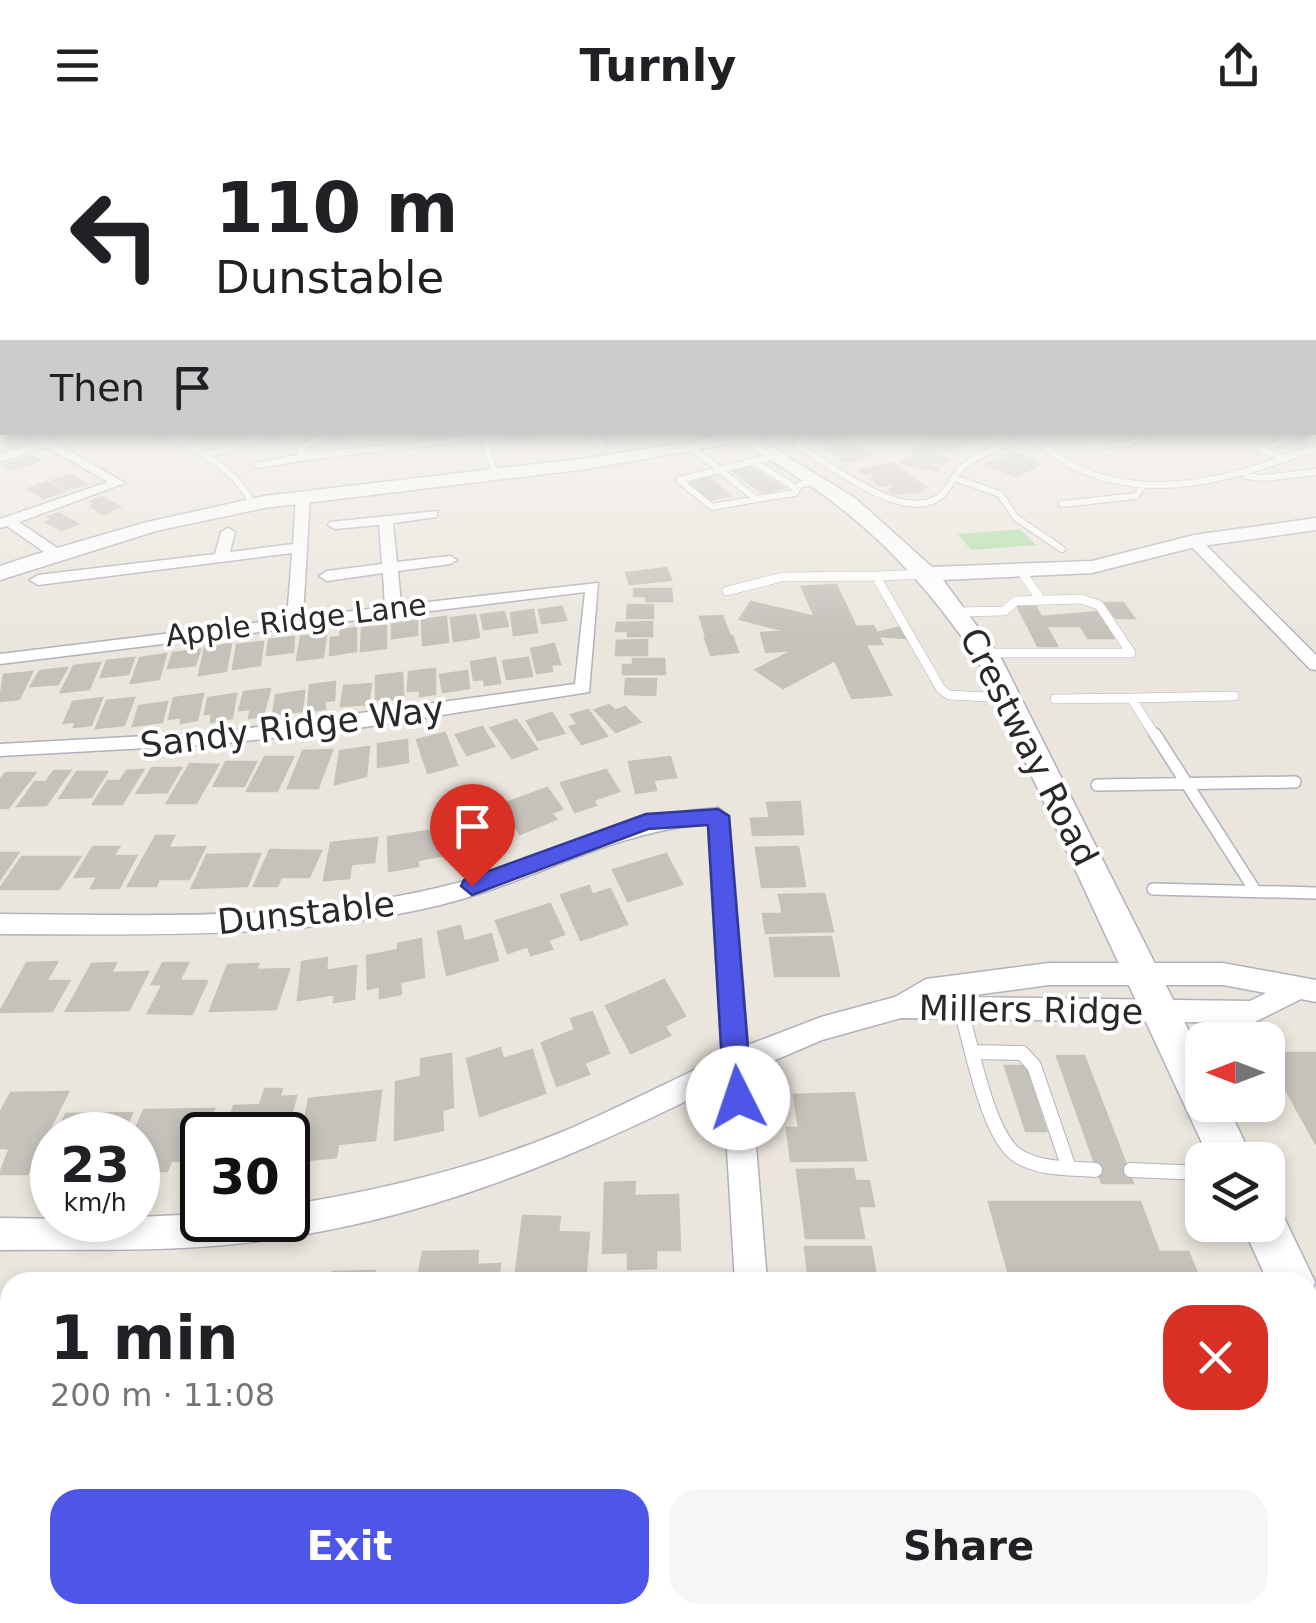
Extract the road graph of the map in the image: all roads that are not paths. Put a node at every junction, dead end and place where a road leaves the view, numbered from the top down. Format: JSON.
{"nodes":[{"id":1,"x":303,"y":496,"type":"edge"},
{"id":2,"x":79,"y":497,"type":"edge"},
{"id":3,"x":249,"y":497,"type":"edge"},
{"id":4,"x":299,"y":497,"type":"edge"},
{"id":5,"x":699,"y":497,"type":"edge"},
{"id":6,"x":753,"y":497,"type":"edge"},
{"id":7,"x":777,"y":497,"type":"edge"},
{"id":8,"x":831,"y":497,"type":"edge"},
{"id":9,"x":883,"y":497,"type":"edge"},
{"id":10,"x":938,"y":497,"type":"edge"},
{"id":11,"x":1003,"y":497,"type":"edge"},
{"id":12,"x":1130,"y":497,"type":"edge"},
{"id":13,"x":756,"y":499,"type":"junction"},
{"id":14,"x":252,"y":504,"type":"junction"},
{"id":15,"x":1062,"y":504,"type":"dead end"},
{"id":16,"x":432,"y":514,"type":"dead end"},
{"id":17,"x":386,"y":520,"type":"junction"},
{"id":18,"x":4,"y":523,"type":"edge"},
{"id":19,"x":1316,"y":524,"type":"edge"},
{"id":20,"x":335,"y":525,"type":"dead end"},
{"id":21,"x":228,"y":532,"type":"dead end"},
{"id":22,"x":1194,"y":540,"type":"junction"},
{"id":23,"x":299,"y":548,"type":"junction"},
{"id":24,"x":1062,"y":549,"type":"dead end"},
{"id":25,"x":55,"y":553,"type":"junction"},
{"id":26,"x":222,"y":557,"type":"junction"},
{"id":27,"x":450,"y":560,"type":"dead end"},
{"id":28,"x":390,"y":568,"type":"junction"},
{"id":29,"x":1021,"y":571,"type":"junction"},
{"id":30,"x":0,"y":573,"type":"edge"},
{"id":31,"x":930,"y":574,"type":"junction"},
{"id":32,"x":327,"y":576,"type":"dead end"},
{"id":33,"x":878,"y":576,"type":"junction"},
{"id":34,"x":38,"y":580,"type":"dead end"},
{"id":35,"x":727,"y":591,"type":"dead end"},
{"id":36,"x":1041,"y":600,"type":"junction"},
{"id":37,"x":393,"y":608,"type":"junction"},
{"id":38,"x":960,"y":612,"type":"junction"},
{"id":39,"x":295,"y":620,"type":"junction"},
{"id":40,"x":986,"y":653,"type":"junction"},
{"id":41,"x":0,"y":658,"type":"edge"},
{"id":42,"x":1316,"y":666,"type":"edge"},
{"id":43,"x":583,"y":688,"type":"joint"},
{"id":44,"x":1234,"y":696,"type":"dead end"},
{"id":45,"x":1008,"y":698,"type":"junction"},
{"id":46,"x":1131,"y":698,"type":"junction"},
{"id":47,"x":1055,"y":699,"type":"dead end"},
{"id":48,"x":0,"y":750,"type":"edge"},
{"id":49,"x":1295,"y":782,"type":"dead end"},
{"id":50,"x":1186,"y":784,"type":"junction"},
{"id":51,"x":1097,"y":785,"type":"dead end"},
{"id":52,"x":1152,"y":889,"type":"dead end"},
{"id":53,"x":1256,"y":892,"type":"junction"},
{"id":54,"x":1316,"y":893,"type":"edge"},
{"id":55,"x":0,"y":924,"type":"edge"},
{"id":56,"x":1142,"y":972,"type":"junction"},
{"id":57,"x":1035,"y":975,"type":"junction"},
{"id":58,"x":1307,"y":990,"type":"edge"},
{"id":59,"x":901,"y":1007,"type":"junction"},
{"id":60,"x":961,"y":1011,"type":"junction"},
{"id":61,"x":1049,"y":1012,"type":"junction"},
{"id":62,"x":1161,"y":1012,"type":"junction"},
{"id":63,"x":974,"y":1052,"type":"junction"},
{"id":64,"x":735,"y":1061,"type":"junction"},
{"id":65,"x":1185,"y":1062,"type":"edge"},
{"id":66,"x":1068,"y":1168,"type":"junction"},
{"id":67,"x":1095,"y":1170,"type":"dead end"},
{"id":68,"x":1131,"y":1170,"type":"dead end"},
{"id":69,"x":1185,"y":1172,"type":"edge"},
{"id":70,"x":310,"y":1215,"type":"edge"},
{"id":71,"x":180,"y":1232,"type":"edge"},
{"id":72,"x":0,"y":1234,"type":"edge"},
{"id":73,"x":1272,"y":1242,"type":"edge"},
{"id":74,"x":749,"y":1272,"type":"edge"},
{"id":75,"x":1287,"y":1272,"type":"edge"}],
"edges":[{"from":1,"to":23,"type":"street"},
{"from":2,"to":18,"type":"street"},
{"from":3,"to":14,"type":"lane"},
{"from":4,"to":14,"type":"main road"},
{"from":5,"to":13,"type":"lane"},
{"from":6,"to":13,"type":"lane"},
{"from":7,"to":13,"type":"lane"},
{"from":8,"to":31,"type":"main road","name":"Crestway Road"},
{"from":9,"to":10,"type":"lane"},
{"from":11,"to":24,"type":"lane"},
{"from":12,"to":15,"type":"lane"},
{"from":14,"to":25,"type":"main road"},
{"from":16,"to":17,"type":"street"},
{"from":17,"to":20,"type":"street"},
{"from":17,"to":28,"type":"street"},
{"from":18,"to":25,"type":"street"},
{"from":19,"to":22,"type":"main road"},
{"from":21,"to":26,"type":"street"},
{"from":22,"to":29,"type":"main road"},
{"from":22,"to":42,"type":"street"},
{"from":23,"to":26,"type":"street"},
{"from":23,"to":39,"type":"street"},
{"from":25,"to":30,"type":"main road"},
{"from":26,"to":34,"type":"street"},
{"from":27,"to":28,"type":"street"},
{"from":28,"to":32,"type":"street"},
{"from":28,"to":37,"type":"street"},
{"from":29,"to":31,"type":"main road"},
{"from":29,"to":36,"type":"lane"},
{"from":31,"to":33,"type":"lane"},
{"from":31,"to":38,"type":"main road","name":"Crestway Road"},
{"from":33,"to":35,"type":"lane"},
{"from":33,"to":45,"type":"lane"},
{"from":36,"to":38,"type":"lane"},
{"from":36,"to":40,"type":"lane"},
{"from":37,"to":39,"type":"street","name":"Apple Ridge Lane"},
{"from":37,"to":43,"type":"street","name":"Apple Ridge Lane"},
{"from":38,"to":40,"type":"main road","name":"Crestway Road"},
{"from":39,"to":41,"type":"street","name":"Apple Ridge Lane"},
{"from":40,"to":45,"type":"main road","name":"Crestway Road"},
{"from":43,"to":48,"type":"street","name":"Sandy Ridge Way"},
{"from":44,"to":46,"type":"lane"},
{"from":45,"to":56,"type":"main road","name":"Crestway Road"},
{"from":46,"to":47,"type":"lane"},
{"from":46,"to":50,"type":"lane"},
{"from":49,"to":50,"type":"lane"},
{"from":50,"to":51,"type":"lane"},
{"from":50,"to":53,"type":"lane"},
{"from":52,"to":53,"type":"lane"},
{"from":53,"to":54,"type":"lane"},
{"from":55,"to":64,"type":"street","name":"Dunstable"},
{"from":56,"to":57,"type":"street","name":"Millers Ridge"},
{"from":56,"to":58,"type":"street","name":"Millers Ridge"},
{"from":56,"to":62,"type":"main road","name":"Crestway Road"},
{"from":57,"to":59,"type":"street","name":"Millers Ridge"},
{"from":57,"to":61,"type":"street"},
{"from":58,"to":62,"type":"street","name":"Millers Ridge"},
{"from":59,"to":60,"type":"street","name":"Millers Ridge"},
{"from":59,"to":64,"type":"street","name":"Millers Ridge"},
{"from":60,"to":61,"type":"street","name":"Millers Ridge"},
{"from":60,"to":63,"type":"lane"},
{"from":61,"to":62,"type":"street","name":"Millers Ridge"},
{"from":62,"to":65,"type":"main road","name":"Crestway Road"},
{"from":63,"to":66,"type":"lane"},
{"from":63,"to":66,"type":"lane"},
{"from":64,"to":70,"type":"street","name":"Millers Ridge"},
{"from":64,"to":74,"type":"street"},
{"from":66,"to":67,"type":"lane"},
{"from":68,"to":69,"type":"lane"},
{"from":71,"to":72,"type":"street","name":"Millers Ridge"},
{"from":73,"to":75,"type":"main road"}]}
